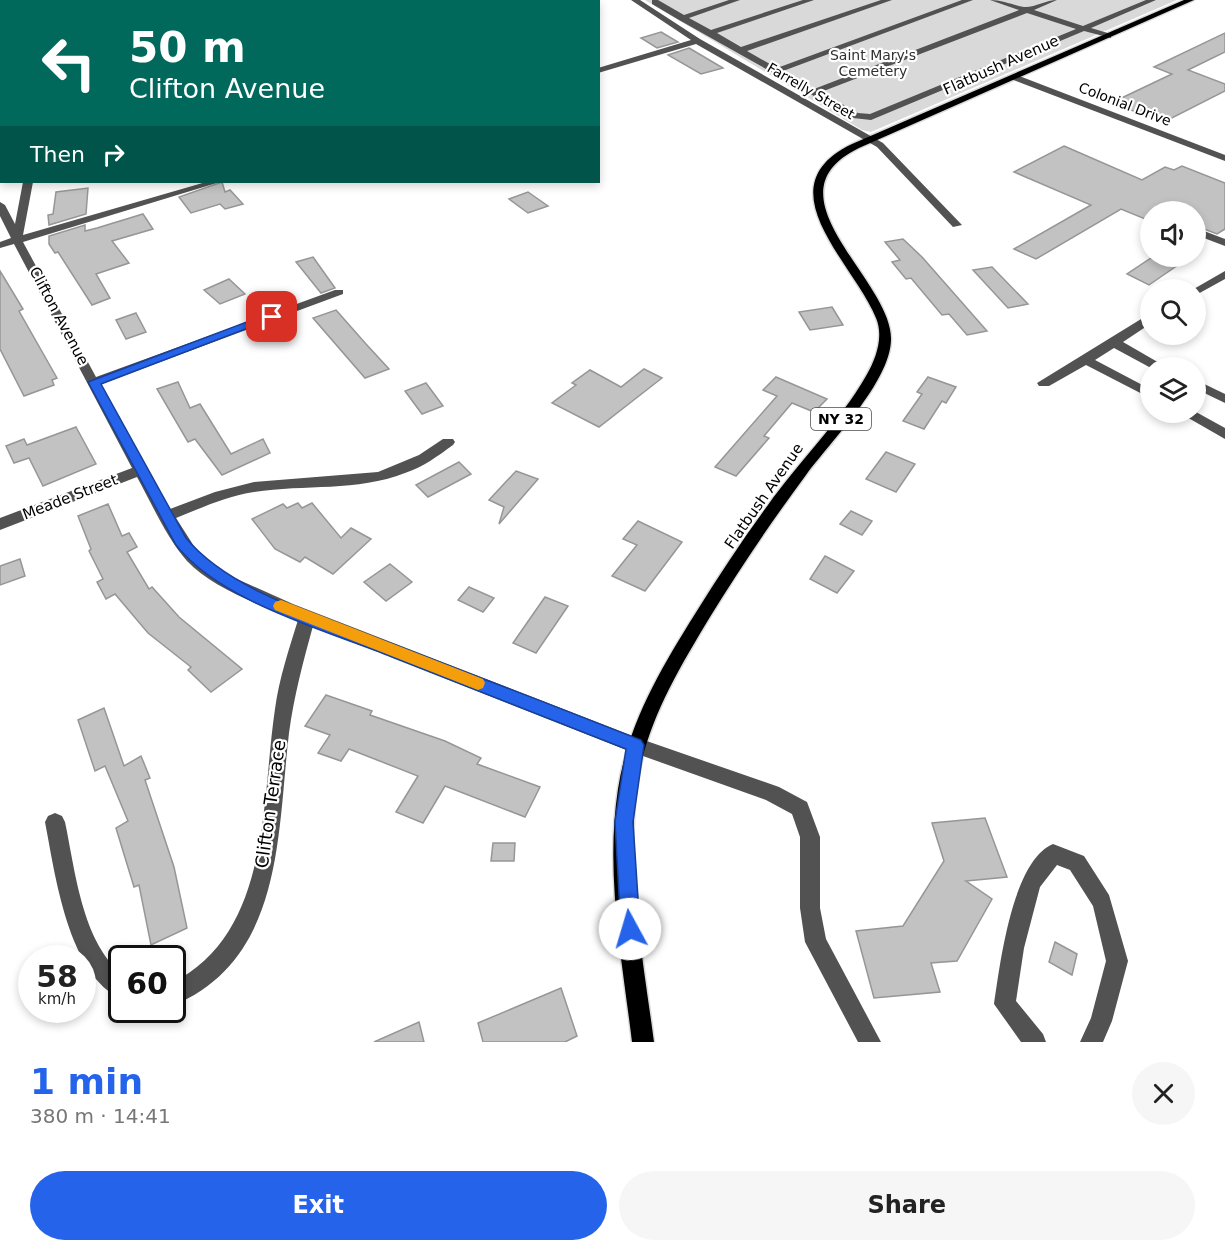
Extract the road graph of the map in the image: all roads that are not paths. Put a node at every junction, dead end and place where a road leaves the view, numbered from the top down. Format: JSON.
{"nodes":[{"id":1,"x":635,"y":0,"type":"edge"},
{"id":2,"x":661,"y":0,"type":"edge"},
{"id":3,"x":736,"y":0,"type":"edge"},
{"id":4,"x":810,"y":0,"type":"edge"},
{"id":5,"x":888,"y":0,"type":"edge"},
{"id":6,"x":939,"y":0,"type":"edge"},
{"id":7,"x":964,"y":0,"type":"edge"},
{"id":8,"x":969,"y":0,"type":"edge"},
{"id":9,"x":994,"y":0,"type":"edge"},
{"id":10,"x":1053,"y":0,"type":"edge"},
{"id":11,"x":1152,"y":0,"type":"edge"},
{"id":12,"x":1190,"y":0,"type":"edge"},
{"id":13,"x":1027,"y":10,"type":"junction"},
{"id":14,"x":682,"y":18,"type":"junction"},
{"id":15,"x":1084,"y":28,"type":"junction"},
{"id":16,"x":710,"y":33,"type":"junction"},
{"id":17,"x":1108,"y":36,"type":"junction"},
{"id":18,"x":697,"y":41,"type":"junction"},
{"id":19,"x":741,"y":50,"type":"junction"},
{"id":20,"x":600,"y":69,"type":"edge"},
{"id":21,"x":776,"y":71,"type":"junction"},
{"id":22,"x":1014,"y":77,"type":"junction"},
{"id":23,"x":814,"y":92,"type":"junction"},
{"id":24,"x":868,"y":140,"type":"junction"},
{"id":25,"x":1225,"y":158,"type":"edge"},
{"id":26,"x":28,"y":183,"type":"edge"},
{"id":27,"x":212,"y":183,"type":"edge"},
{"id":28,"x":0,"y":206,"type":"edge"},
{"id":29,"x":957,"y":225,"type":"dead end"},
{"id":30,"x":1206,"y":235,"type":"edge"},
{"id":31,"x":17,"y":240,"type":"junction"},
{"id":32,"x":1225,"y":243,"type":"edge"},
{"id":33,"x":0,"y":245,"type":"edge"},
{"id":34,"x":1225,"y":274,"type":"edge"},
{"id":35,"x":1206,"y":286,"type":"edge"},
{"id":36,"x":339,"y":292,"type":"dead end"},
{"id":37,"x":1140,"y":325,"type":"edge"},
{"id":38,"x":1113,"y":342,"type":"junction"},
{"id":39,"x":1141,"y":357,"type":"edge"},
{"id":40,"x":1086,"y":360,"type":"junction"},
{"id":41,"x":94,"y":382,"type":"junction"},
{"id":42,"x":1044,"y":383,"type":"dead end"},
{"id":43,"x":1140,"y":389,"type":"edge"},
{"id":44,"x":1206,"y":389,"type":"edge"},
{"id":45,"x":1225,"y":399,"type":"edge"},
{"id":46,"x":1204,"y":423,"type":"edge"},
{"id":47,"x":1225,"y":434,"type":"edge"},
{"id":48,"x":448,"y":442,"type":"dead end"},
{"id":49,"x":140,"y":470,"type":"junction"},
{"id":50,"x":166,"y":516,"type":"junction"},
{"id":51,"x":0,"y":524,"type":"edge"},
{"id":52,"x":307,"y":617,"type":"junction"},
{"id":53,"x":635,"y":745,"type":"junction"},
{"id":54,"x":55,"y":822,"type":"dead end"},
{"id":55,"x":108,"y":975,"type":"edge"},
{"id":56,"x":186,"y":988,"type":"edge"},
{"id":57,"x":643,"y":1042,"type":"edge"},
{"id":58,"x":870,"y":1042,"type":"edge"},
{"id":59,"x":1035,"y":1042,"type":"edge"},
{"id":60,"x":1091,"y":1042,"type":"edge"}],
"edges":[{"from":1,"to":18,"type":"street","name":"Farrelly Street"},
{"from":2,"to":14,"type":"street"},
{"from":3,"to":14,"type":"street"},
{"from":4,"to":16,"type":"street"},
{"from":5,"to":19,"type":"street"},
{"from":6,"to":7,"type":"street"},
{"from":8,"to":21,"type":"street"},
{"from":9,"to":13,"type":"street"},
{"from":10,"to":13,"type":"street"},
{"from":11,"to":15,"type":"street"},
{"from":12,"to":17,"type":"main road","name":"Flatbush Avenue","number":"NY 32"},
{"from":13,"to":15,"type":"street"},
{"from":13,"to":23,"type":"street"},
{"from":14,"to":16,"type":"street"},
{"from":15,"to":17,"type":"street"},
{"from":15,"to":23,"type":"street"},
{"from":16,"to":19,"type":"street"},
{"from":17,"to":22,"type":"main road","name":"Flatbush Avenue","number":"NY 32"},
{"from":18,"to":20,"type":"street"},
{"from":18,"to":24,"type":"street","name":"Farrelly Street"},
{"from":19,"to":21,"type":"street"},
{"from":21,"to":23,"type":"street"},
{"from":22,"to":24,"type":"main road","name":"Flatbush Avenue","number":"NY 32"},
{"from":22,"to":25,"type":"street","name":"Colonial Drive"},
{"from":24,"to":29,"type":"street","name":"Farrelly Street"},
{"from":24,"to":53,"type":"main road","name":"Flatbush Avenue","number":"NY 32"},
{"from":26,"to":31,"type":"street"},
{"from":27,"to":31,"type":"street"},
{"from":28,"to":31,"type":"street","name":"Clifton Avenue"},
{"from":30,"to":32,"type":"street"},
{"from":31,"to":33,"type":"street"},
{"from":31,"to":41,"type":"street","name":"Clifton Avenue"},
{"from":34,"to":35,"type":"street"},
{"from":36,"to":41,"type":"street"},
{"from":37,"to":38,"type":"street"},
{"from":38,"to":39,"type":"street"},
{"from":38,"to":40,"type":"street"},
{"from":40,"to":42,"type":"street"},
{"from":40,"to":43,"type":"street"},
{"from":41,"to":49,"type":"street","name":"Clifton Avenue"},
{"from":44,"to":45,"type":"street"},
{"from":46,"to":47,"type":"street"},
{"from":48,"to":50,"type":"street"},
{"from":49,"to":50,"type":"street","name":"Clifton Avenue"},
{"from":49,"to":51,"type":"street","name":"Meade Street"},
{"from":50,"to":52,"type":"street","name":"Clifton Avenue"},
{"from":52,"to":53,"type":"street","name":"Clifton Avenue"},
{"from":52,"to":56,"type":"street","name":"Clifton Terrace"},
{"from":53,"to":57,"type":"main road","name":"Flatbush Avenue","number":"NY 32"},
{"from":53,"to":58,"type":"street","name":"Clifton Avenue"},
{"from":54,"to":55,"type":"street"},
{"from":59,"to":60,"type":"street"}]}
